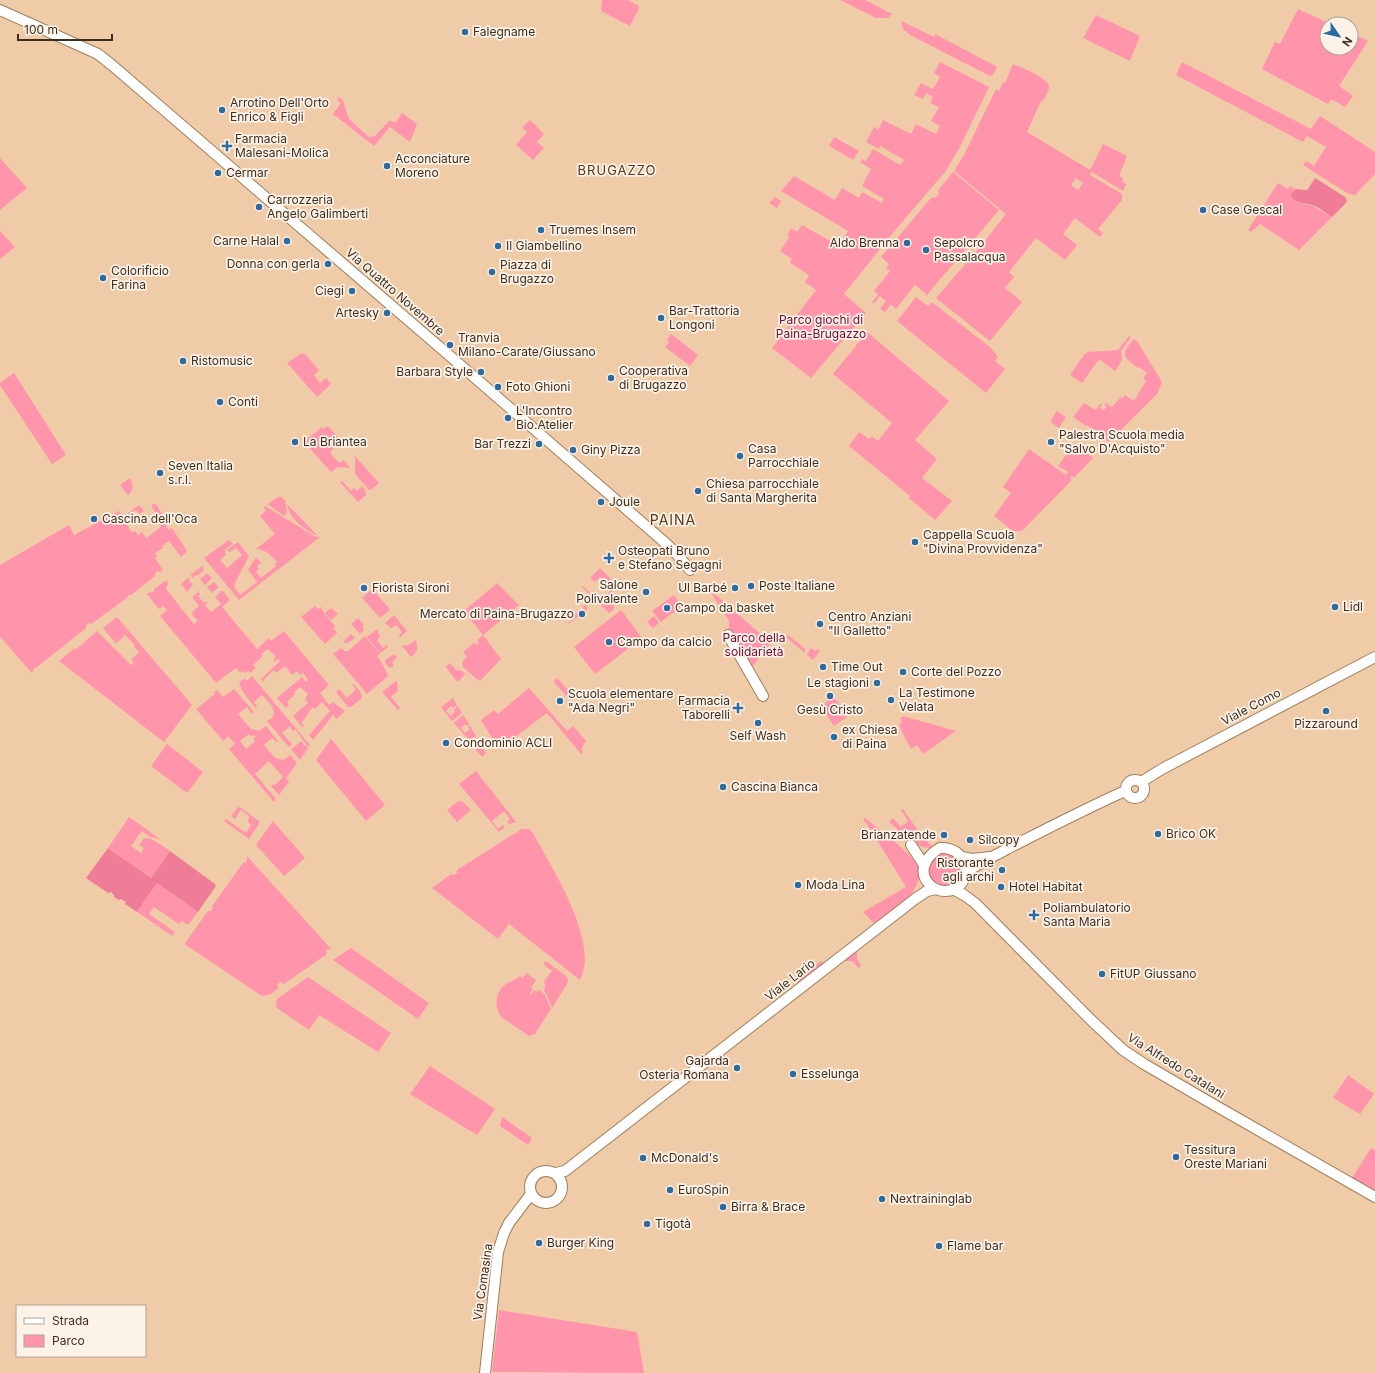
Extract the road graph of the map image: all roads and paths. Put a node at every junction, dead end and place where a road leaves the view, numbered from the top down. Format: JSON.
{"nodes":[{"id":1,"x":1,"y":10,"type":"edge"},
{"id":2,"x":690,"y":570,"type":"dead end"},
{"id":3,"x":728,"y":635,"type":"dead end"},
{"id":4,"x":1375,"y":657,"type":"edge"},
{"id":5,"x":763,"y":696,"type":"dead end"},
{"id":6,"x":1141,"y":782,"type":"junction"},
{"id":7,"x":1125,"y":791,"type":"junction"},
{"id":8,"x":934,"y":852,"type":"junction"},
{"id":9,"x":962,"y":857,"type":"junction"},
{"id":10,"x":994,"y":857,"type":"junction"},
{"id":11,"x":924,"y":866,"type":"junction"},
{"id":12,"x":965,"y":877,"type":"junction"},
{"id":13,"x":925,"y":878,"type":"junction"},
{"id":14,"x":936,"y":889,"type":"junction"},
{"id":15,"x":953,"y":889,"type":"junction"},
{"id":16,"x":915,"y":899,"type":"junction"},
{"id":17,"x":975,"y":903,"type":"junction"},
{"id":18,"x":561,"y":1175,"type":"junction"},
{"id":19,"x":1375,"y":1197,"type":"edge"},
{"id":20,"x":530,"y":1198,"type":"junction"},
{"id":21,"x":485,"y":1373,"type":"edge"}],
"edges":[{"from":1,"to":2,"type":"main road","name":"Via Quattro Novembre"},
{"from":3,"to":5,"type":"main road"},
{"from":4,"to":6,"type":"main road","name":"Viale Como"},
{"from":6,"to":7,"type":"main road"},
{"from":6,"to":7,"type":"main road"},
{"from":7,"to":10,"type":"main road"},
{"from":8,"to":9,"type":"main road"},
{"from":8,"to":11,"type":"main road"},
{"from":8,"to":11,"type":"main road"},
{"from":9,"to":10,"type":"main road"},
{"from":9,"to":12,"type":"main road"},
{"from":10,"to":12,"type":"main road"},
{"from":11,"to":13,"type":"main road"},
{"from":12,"to":15,"type":"main road"},
{"from":12,"to":17,"type":"main road","name":"Via Alfredo Catalani"},
{"from":13,"to":14,"type":"main road"},
{"from":13,"to":16,"type":"main road","name":"Viale Lario"},
{"from":14,"to":15,"type":"main road"},
{"from":14,"to":16,"type":"main road","name":"Viale Lario"},
{"from":15,"to":17,"type":"main road","name":"Via Alfredo Catalani"},
{"from":16,"to":18,"type":"main road","name":"Viale Lario"},
{"from":17,"to":19,"type":"main road","name":"Via Alfredo Catalani"},
{"from":18,"to":20,"type":"main road"},
{"from":18,"to":20,"type":"main road"},
{"from":20,"to":21,"type":"main road","name":"Via Comasina"}]}
